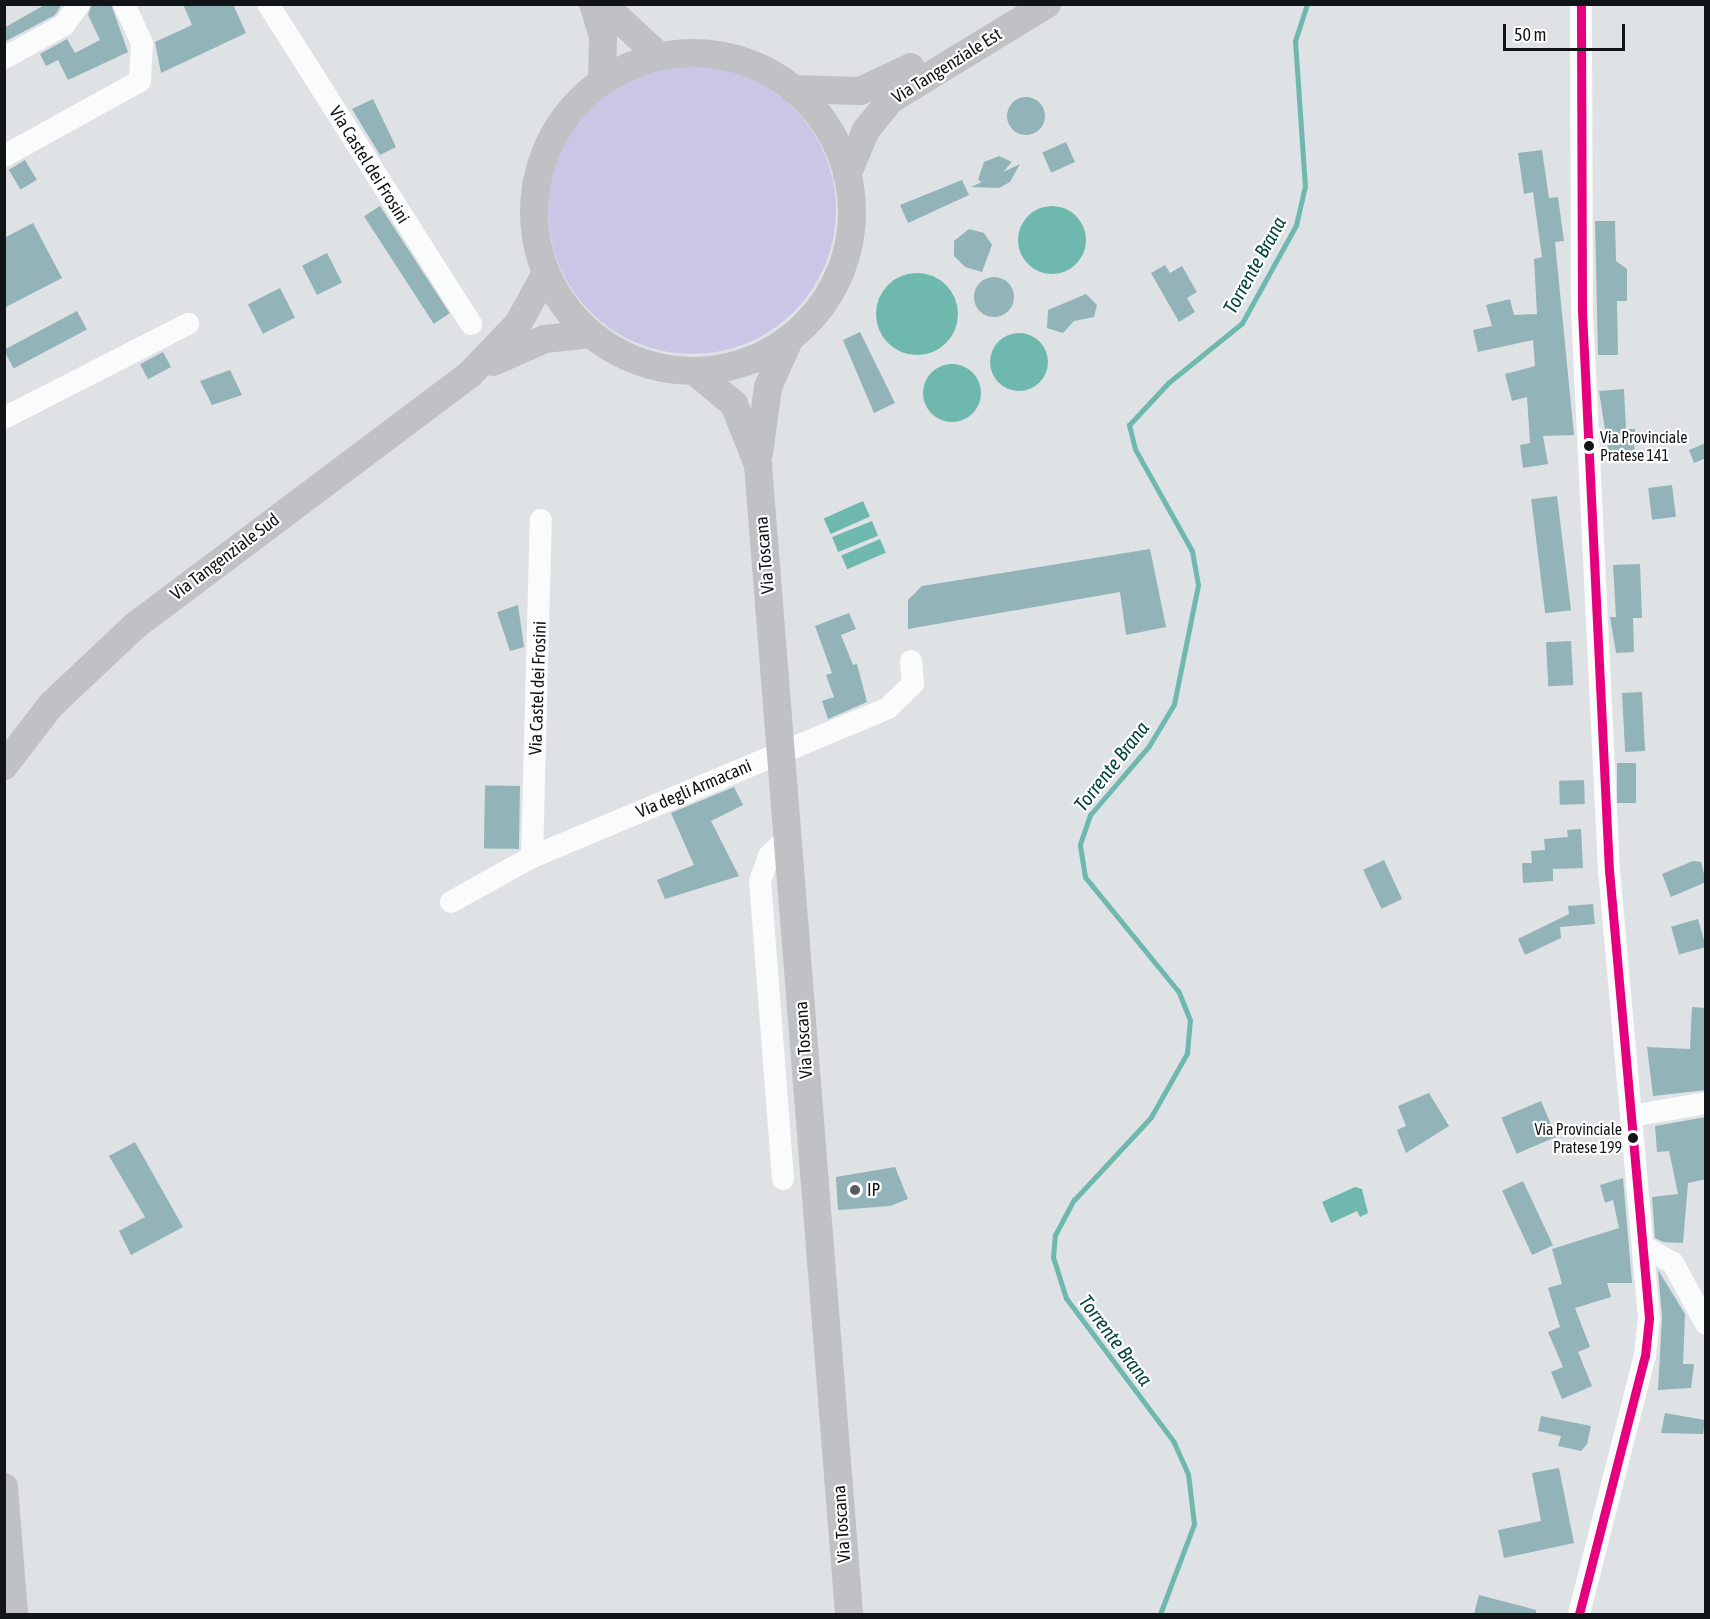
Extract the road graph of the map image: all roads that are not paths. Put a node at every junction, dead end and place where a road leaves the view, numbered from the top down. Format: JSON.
{"nodes":[{"id":1,"x":79,"y":4,"type":"edge"},
{"id":2,"x":124,"y":4,"type":"edge"},
{"id":3,"x":268,"y":4,"type":"edge"},
{"id":4,"x":593,"y":4,"type":"edge"},
{"id":5,"x":603,"y":4,"type":"edge"},
{"id":6,"x":1014,"y":4,"type":"edge"},
{"id":7,"x":1047,"y":4,"type":"edge"},
{"id":8,"x":1581,"y":4,"type":"edge"},
{"id":9,"x":659,"y":56,"type":"junction"},
{"id":10,"x":4,"y":58,"type":"edge"},
{"id":11,"x":602,"y":81,"type":"junction"},
{"id":12,"x":793,"y":89,"type":"junction"},
{"id":13,"x":4,"y":156,"type":"edge"},
{"id":14,"x":847,"y":176,"type":"junction"},
{"id":15,"x":546,"y":273,"type":"junction"},
{"id":16,"x":188,"y":324,"type":"dead end"},
{"id":17,"x":471,"y":324,"type":"dead end"},
{"id":18,"x":591,"y":334,"type":"junction"},
{"id":19,"x":790,"y":338,"type":"junction"},
{"id":20,"x":694,"y":371,"type":"junction"},
{"id":21,"x":470,"y":374,"type":"junction"},
{"id":22,"x":4,"y":418,"type":"edge"},
{"id":23,"x":758,"y":465,"type":"junction"},
{"id":24,"x":541,"y":520,"type":"dead end"},
{"id":25,"x":911,"y":661,"type":"dead end"},
{"id":26,"x":782,"y":752,"type":"junction"},
{"id":27,"x":4,"y":766,"type":"edge"},
{"id":28,"x":789,"y":836,"type":"junction"},
{"id":29,"x":532,"y":857,"type":"junction"},
{"id":30,"x":451,"y":902,"type":"dead end"},
{"id":31,"x":1706,"y":1103,"type":"edge"},
{"id":32,"x":1631,"y":1116,"type":"junction"},
{"id":33,"x":783,"y":1179,"type":"dead end"},
{"id":34,"x":1646,"y":1248,"type":"junction"},
{"id":35,"x":1706,"y":1324,"type":"edge"},
{"id":36,"x":4,"y":1487,"type":"edge"},
{"id":37,"x":14,"y":1614,"type":"edge"},
{"id":38,"x":849,"y":1614,"type":"edge"},
{"id":39,"x":1579,"y":1614,"type":"edge"}],
"edges":[{"from":1,"to":10,"type":"street"},
{"from":2,"to":13,"type":"street"},
{"from":3,"to":17,"type":"street","name":"Via Castel dei Frosini"},
{"from":4,"to":11,"type":"main road"},
{"from":5,"to":9,"type":"main road"},
{"from":6,"to":12,"type":"main road","name":"Via Tangenziale Est"},
{"from":7,"to":14,"type":"main road","name":"Via Tangenziale Est"},
{"from":8,"to":32,"type":"street"},
{"from":9,"to":11,"type":"main road"},
{"from":9,"to":12,"type":"main road"},
{"from":11,"to":15,"type":"main road"},
{"from":12,"to":14,"type":"main road"},
{"from":14,"to":19,"type":"main road"},
{"from":15,"to":18,"type":"main road"},
{"from":15,"to":21,"type":"main road","name":"Via Tangenziale Sud"},
{"from":16,"to":22,"type":"street"},
{"from":18,"to":20,"type":"main road"},
{"from":18,"to":21,"type":"main road","name":"Via Tangenziale Sud"},
{"from":19,"to":20,"type":"main road"},
{"from":19,"to":23,"type":"main road","name":"Via Toscana"},
{"from":20,"to":23,"type":"main road","name":"Via Toscana"},
{"from":21,"to":27,"type":"main road","name":"Via Tangenziale Sud"},
{"from":23,"to":26,"type":"main road","name":"Via Toscana"},
{"from":24,"to":29,"type":"street","name":"Via Castel dei Frosini"},
{"from":25,"to":26,"type":"street","name":"Via degli Armacani"},
{"from":26,"to":28,"type":"main road","name":"Via Toscana"},
{"from":26,"to":29,"type":"street","name":"Via degli Armacani"},
{"from":28,"to":33,"type":"street"},
{"from":28,"to":38,"type":"main road","name":"Via Toscana"},
{"from":29,"to":30,"type":"street","name":"Via degli Armacani"},
{"from":31,"to":32,"type":"street"},
{"from":32,"to":34,"type":"street"},
{"from":34,"to":35,"type":"street"},
{"from":34,"to":39,"type":"street"},
{"from":36,"to":37,"type":"main road"}]}
